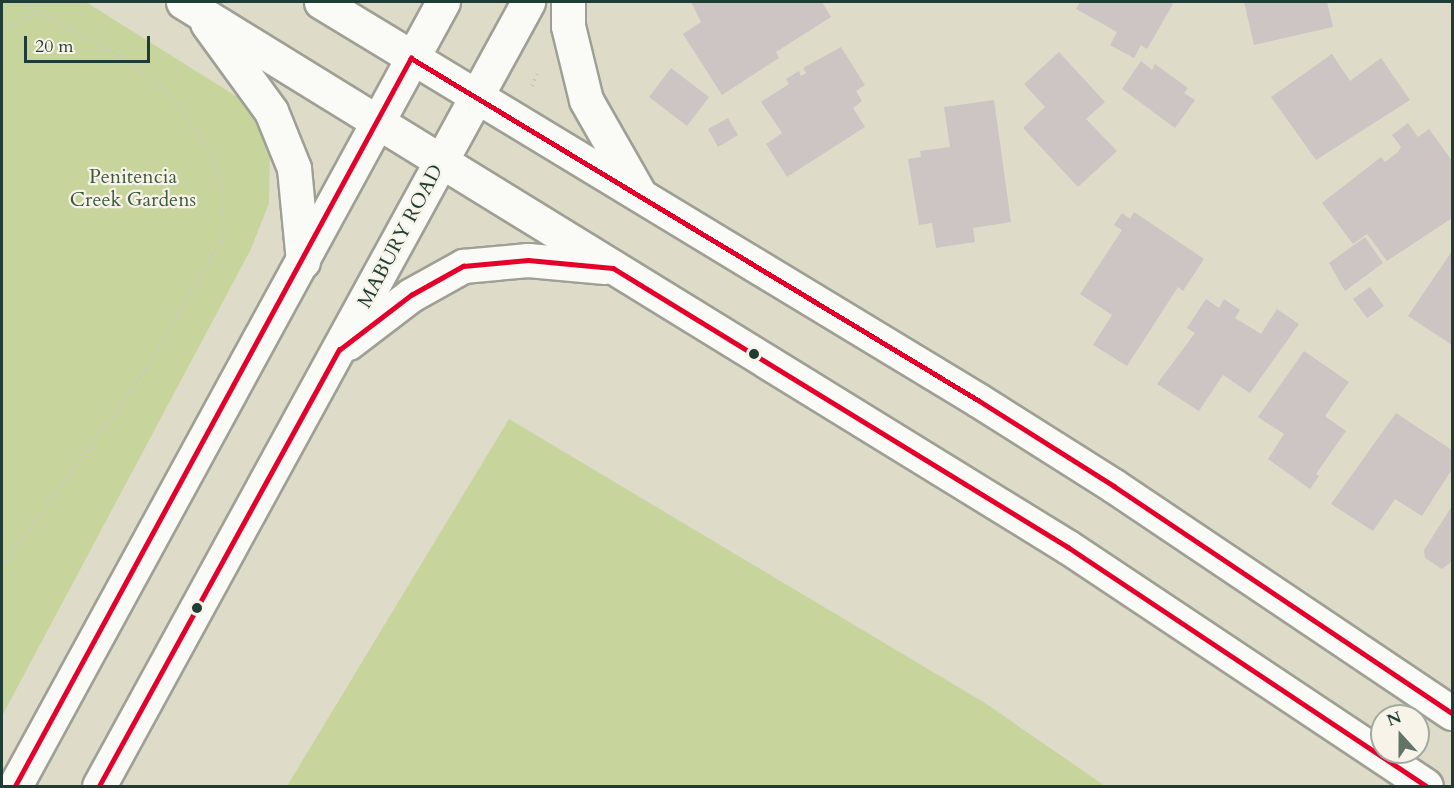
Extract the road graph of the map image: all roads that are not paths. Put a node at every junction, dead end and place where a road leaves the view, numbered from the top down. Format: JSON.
{"nodes":[{"id":1,"x":321,"y":2,"type":"edge"},
{"id":2,"x":443,"y":2,"type":"edge"},
{"id":3,"x":528,"y":2,"type":"edge"},
{"id":4,"x":568,"y":2,"type":"edge"},
{"id":5,"x":190,"y":6,"type":"edge"},
{"id":6,"x":411,"y":58,"type":"junction"},
{"id":7,"x":477,"y":96,"type":"junction"},
{"id":8,"x":378,"y":120,"type":"junction"},
{"id":9,"x":439,"y":163,"type":"junction"},
{"id":10,"x":641,"y":195,"type":"junction"},
{"id":11,"x":303,"y":262,"type":"junction"},
{"id":12,"x":613,"y":268,"type":"junction"},
{"id":13,"x":339,"y":350,"type":"junction"},
{"id":14,"x":1452,"y":713,"type":"edge"},
{"id":15,"x":15,"y":786,"type":"edge"},
{"id":16,"x":99,"y":786,"type":"edge"},
{"id":17,"x":1426,"y":786,"type":"edge"}],
"edges":[{"from":1,"to":6,"type":"main road"},
{"from":2,"to":6,"type":"main road"},
{"from":3,"to":7,"type":"main road","name":"MABURY ROAD"},
{"from":4,"to":10,"type":"main road"},
{"from":5,"to":8,"type":"main road"},
{"from":5,"to":11,"type":"main road"},
{"from":6,"to":7,"type":"main road"},
{"from":6,"to":8,"type":"main road"},
{"from":7,"to":9,"type":"main road","name":"MABURY ROAD"},
{"from":7,"to":10,"type":"main road"},
{"from":8,"to":9,"type":"main road"},
{"from":8,"to":11,"type":"main road"},
{"from":9,"to":12,"type":"main road"},
{"from":9,"to":13,"type":"main road","name":"MABURY ROAD"},
{"from":10,"to":14,"type":"main road"},
{"from":11,"to":15,"type":"main road"},
{"from":12,"to":13,"type":"main road"},
{"from":12,"to":17,"type":"main road"},
{"from":13,"to":16,"type":"main road","name":"MABURY ROAD"}]}
